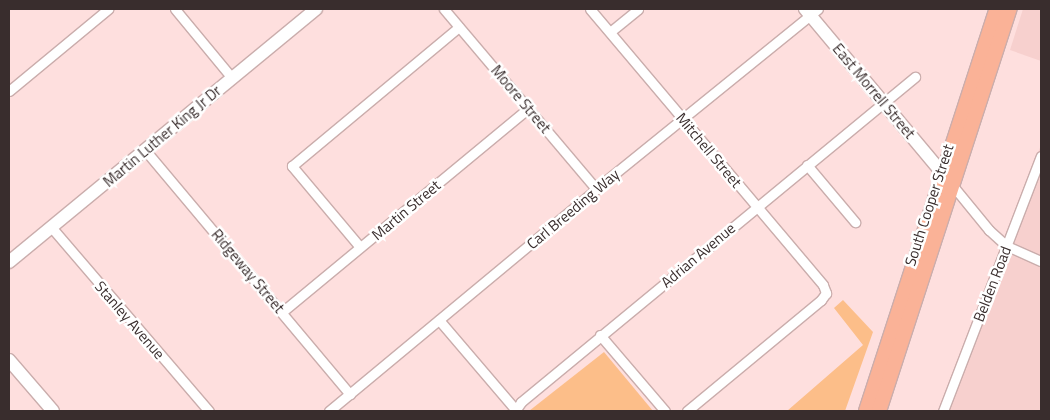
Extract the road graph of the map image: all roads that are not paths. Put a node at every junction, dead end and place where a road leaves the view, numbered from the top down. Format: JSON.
{"nodes":[{"id":1,"x":108,"y":9,"type":"edge"},
{"id":2,"x":175,"y":9,"type":"edge"},
{"id":3,"x":316,"y":9,"type":"edge"},
{"id":4,"x":444,"y":9,"type":"edge"},
{"id":5,"x":590,"y":9,"type":"edge"},
{"id":6,"x":638,"y":9,"type":"edge"},
{"id":7,"x":997,"y":9,"type":"edge"},
{"id":8,"x":1010,"y":9,"type":"edge"},
{"id":9,"x":811,"y":11,"type":"edge"},
{"id":10,"x":459,"y":27,"type":"junction"},
{"id":11,"x":610,"y":32,"type":"junction"},
{"id":12,"x":915,"y":77,"type":"dead end"},
{"id":13,"x":232,"y":78,"type":"junction"},
{"id":14,"x":9,"y":91,"type":"edge"},
{"id":15,"x":883,"y":102,"type":"junction"},
{"id":16,"x":529,"y":108,"type":"junction"},
{"id":17,"x":682,"y":119,"type":"junction"},
{"id":18,"x":145,"y":150,"type":"junction"},
{"id":19,"x":1041,"y":156,"type":"edge"},
{"id":20,"x":807,"y":165,"type":"junction"},
{"id":21,"x":943,"y":174,"type":"junction"},
{"id":22,"x":952,"y":186,"type":"junction"},
{"id":23,"x":596,"y":189,"type":"junction"},
{"id":24,"x":756,"y":206,"type":"junction"},
{"id":25,"x":855,"y":222,"type":"dead end"},
{"id":26,"x":52,"y":228,"type":"junction"},
{"id":27,"x":1007,"y":246,"type":"junction"},
{"id":28,"x":360,"y":247,"type":"junction"},
{"id":29,"x":1041,"y":261,"type":"edge"},
{"id":30,"x":9,"y":262,"type":"edge"},
{"id":31,"x":282,"y":312,"type":"junction"},
{"id":32,"x":439,"y":320,"type":"junction"},
{"id":33,"x":600,"y":335,"type":"junction"},
{"id":34,"x":9,"y":360,"type":"edge"},
{"id":35,"x":350,"y":394,"type":"junction"},
{"id":36,"x":53,"y":411,"type":"edge"},
{"id":37,"x":209,"y":411,"type":"edge"},
{"id":38,"x":328,"y":411,"type":"edge"},
{"id":39,"x":515,"y":411,"type":"edge"},
{"id":40,"x":664,"y":411,"type":"edge"},
{"id":41,"x":687,"y":411,"type":"edge"},
{"id":42,"x":866,"y":411,"type":"edge"},
{"id":43,"x":879,"y":411,"type":"edge"},
{"id":44,"x":943,"y":411,"type":"edge"}],
"edges":[{"from":1,"to":14,"type":"street"},
{"from":2,"to":13,"type":"street"},
{"from":3,"to":13,"type":"main road","name":"Martin Luther King Jr Dr"},
{"from":4,"to":10,"type":"street","name":"Moore Street"},
{"from":5,"to":11,"type":"street","name":"Mitchell Street"},
{"from":6,"to":11,"type":"street"},
{"from":7,"to":21,"type":"main road","name":"South Cooper Street"},
{"from":8,"to":22,"type":"main road","name":"South Cooper Street"},
{"from":9,"to":15,"type":"main road","name":"East Morrell Street"},
{"from":9,"to":17,"type":"street","name":"Carl Breeding Way"},
{"from":10,"to":16,"type":"street","name":"Moore Street"},
{"from":10,"to":28,"type":"street"},
{"from":11,"to":17,"type":"street","name":"Mitchell Street"},
{"from":12,"to":15,"type":"street","name":"Adrian Avenue"},
{"from":13,"to":18,"type":"main road","name":"Martin Luther King Jr Dr"},
{"from":15,"to":20,"type":"street","name":"Adrian Avenue"},
{"from":15,"to":21,"type":"main road","name":"East Morrell Street"},
{"from":16,"to":23,"type":"street","name":"Moore Street"},
{"from":16,"to":28,"type":"street","name":"Martin Street"},
{"from":17,"to":23,"type":"street","name":"Carl Breeding Way"},
{"from":17,"to":24,"type":"street","name":"Mitchell Street"},
{"from":18,"to":26,"type":"main road","name":"Martin Luther King Jr Dr"},
{"from":18,"to":31,"type":"street","name":"Ridgeway Street"},
{"from":19,"to":27,"type":"street","name":"Belden Road"},
{"from":20,"to":24,"type":"street","name":"Adrian Avenue"},
{"from":20,"to":25,"type":"street"},
{"from":21,"to":22,"type":"main road"},
{"from":21,"to":42,"type":"main road","name":"South Cooper Street"},
{"from":22,"to":27,"type":"street"},
{"from":22,"to":43,"type":"main road","name":"South Cooper Street"},
{"from":23,"to":32,"type":"street","name":"Carl Breeding Way"},
{"from":24,"to":33,"type":"street","name":"Adrian Avenue"},
{"from":24,"to":41,"type":"street","name":"Mitchell Street"},
{"from":26,"to":30,"type":"main road","name":"Martin Luther King Jr Dr"},
{"from":26,"to":37,"type":"street","name":"Stanley Avenue"},
{"from":27,"to":29,"type":"street"},
{"from":27,"to":44,"type":"street","name":"Belden Road"},
{"from":28,"to":31,"type":"street","name":"Martin Street"},
{"from":31,"to":35,"type":"street","name":"Ridgeway Street"},
{"from":32,"to":35,"type":"street","name":"Carl Breeding Way"},
{"from":32,"to":39,"type":"street"},
{"from":33,"to":39,"type":"street","name":"Adrian Avenue"},
{"from":33,"to":40,"type":"street"},
{"from":34,"to":36,"type":"main road"},
{"from":35,"to":38,"type":"street","name":"Carl Breeding Way"}]}
